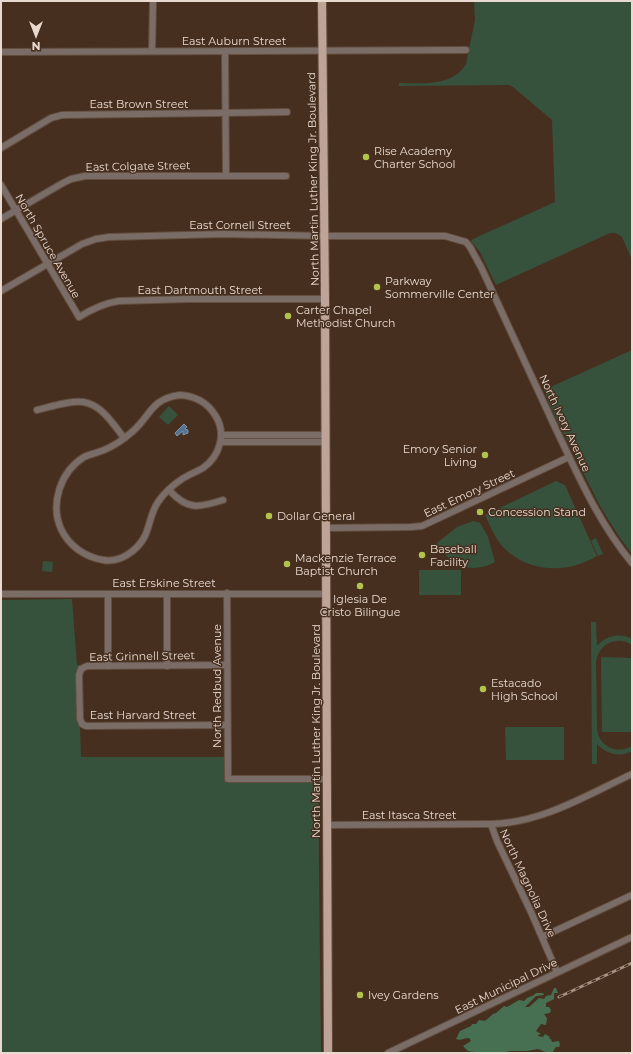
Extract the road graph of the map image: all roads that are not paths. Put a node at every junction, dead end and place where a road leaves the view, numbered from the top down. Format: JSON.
{"nodes":[{"id":1,"x":153,"y":1,"type":"edge"},
{"id":2,"x":322,"y":1,"type":"edge"},
{"id":3,"x":466,"y":50,"type":"dead end"},
{"id":4,"x":152,"y":51,"type":"junction"},
{"id":5,"x":225,"y":51,"type":"junction"},
{"id":6,"x":322,"y":51,"type":"junction"},
{"id":7,"x":1,"y":52,"type":"edge"},
{"id":8,"x":287,"y":112,"type":"dead end"},
{"id":9,"x":226,"y":113,"type":"junction"},
{"id":10,"x":1,"y":148,"type":"edge"},
{"id":11,"x":226,"y":175,"type":"junction"},
{"id":12,"x":286,"y":176,"type":"dead end"},
{"id":13,"x":1,"y":185,"type":"edge"},
{"id":14,"x":16,"y":210,"type":"junction"},
{"id":15,"x":1,"y":219,"type":"edge"},
{"id":16,"x":325,"y":236,"type":"junction"},
{"id":17,"x":47,"y":264,"type":"junction"},
{"id":18,"x":490,"y":286,"type":"joint"},
{"id":19,"x":1,"y":291,"type":"edge"},
{"id":20,"x":325,"y":300,"type":"junction"},
{"id":21,"x":79,"y":317,"type":"joint"},
{"id":22,"x":37,"y":410,"type":"dead end"},
{"id":23,"x":124,"y":438,"type":"junction"},
{"id":24,"x":221,"y":438,"type":"junction"},
{"id":25,"x":326,"y":438,"type":"junction"},
{"id":26,"x":569,"y":457,"type":"junction"},
{"id":27,"x":169,"y":490,"type":"junction"},
{"id":28,"x":223,"y":500,"type":"dead end"},
{"id":29,"x":325,"y":528,"type":"junction"},
{"id":30,"x":632,"y":563,"type":"edge"},
{"id":31,"x":227,"y":593,"type":"junction"},
{"id":32,"x":1,"y":594,"type":"edge"},
{"id":33,"x":108,"y":594,"type":"junction"},
{"id":34,"x":167,"y":594,"type":"junction"},
{"id":35,"x":326,"y":594,"type":"junction"},
{"id":36,"x":108,"y":666,"type":"junction"},
{"id":37,"x":167,"y":666,"type":"junction"},
{"id":38,"x":227,"y":666,"type":"junction"},
{"id":39,"x":82,"y":724,"type":"joint"},
{"id":40,"x":227,"y":725,"type":"junction"},
{"id":41,"x":632,"y":774,"type":"edge"},
{"id":42,"x":327,"y":779,"type":"junction"},
{"id":43,"x":491,"y":824,"type":"junction"},
{"id":44,"x":327,"y":826,"type":"junction"},
{"id":45,"x":632,"y":895,"type":"edge"},
{"id":46,"x":542,"y":937,"type":"junction"},
{"id":47,"x":632,"y":937,"type":"edge"},
{"id":48,"x":558,"y":972,"type":"junction"},
{"id":49,"x":328,"y":1053,"type":"edge"},
{"id":50,"x":388,"y":1053,"type":"edge"}],
"edges":[{"from":1,"to":4,"type":"street"},
{"from":2,"to":6,"type":"main road","name":"North Martin Luther King Jr. Boulevard"},
{"from":3,"to":6,"type":"street","name":"East Auburn Street"},
{"from":4,"to":5,"type":"street","name":"East Auburn Street"},
{"from":4,"to":7,"type":"street","name":"East Auburn Street"},
{"from":5,"to":6,"type":"street","name":"East Auburn Street"},
{"from":5,"to":9,"type":"street"},
{"from":6,"to":16,"type":"main road","name":"North Martin Luther King Jr. Boulevard"},
{"from":8,"to":9,"type":"street","name":"East Brown Street"},
{"from":9,"to":10,"type":"street","name":"East Brown Street"},
{"from":9,"to":11,"type":"street"},
{"from":11,"to":12,"type":"street","name":"East Colgate Street"},
{"from":11,"to":14,"type":"street","name":"East Colgate Street"},
{"from":13,"to":14,"type":"street","name":"North Spruce Avenue"},
{"from":14,"to":15,"type":"street","name":"East Colgate Street"},
{"from":14,"to":17,"type":"street","name":"North Spruce Avenue"},
{"from":16,"to":17,"type":"street","name":"East Cornell Street"},
{"from":16,"to":18,"type":"street","name":"East Cornell Street"},
{"from":16,"to":20,"type":"main road","name":"North Martin Luther King Jr. Boulevard"},
{"from":17,"to":19,"type":"street","name":"East Cornell Street"},
{"from":17,"to":21,"type":"street","name":"North Spruce Avenue"},
{"from":18,"to":26,"type":"street","name":"North Ivory Avenue"},
{"from":20,"to":21,"type":"street","name":"East Dartmouth Street"},
{"from":20,"to":25,"type":"main road","name":"North Martin Luther King Jr. Boulevard"},
{"from":22,"to":23,"type":"street"},
{"from":23,"to":24,"type":"street"},
{"from":23,"to":27,"type":"street"},
{"from":24,"to":25,"type":"street"},
{"from":24,"to":27,"type":"street"},
{"from":25,"to":29,"type":"main road","name":"North Martin Luther King Jr. Boulevard"},
{"from":26,"to":29,"type":"street","name":"East Emory Street"},
{"from":26,"to":30,"type":"street","name":"North Ivory Avenue"},
{"from":27,"to":28,"type":"street"},
{"from":29,"to":35,"type":"main road","name":"North Martin Luther King Jr. Boulevard"},
{"from":31,"to":34,"type":"street","name":"East Erskine Street"},
{"from":31,"to":35,"type":"street","name":"East Erskine Street"},
{"from":31,"to":38,"type":"street","name":"North Redbud Avenue"},
{"from":32,"to":33,"type":"street","name":"East Erskine Street"},
{"from":33,"to":34,"type":"street","name":"East Erskine Street"},
{"from":33,"to":36,"type":"street"},
{"from":34,"to":37,"type":"street"},
{"from":35,"to":42,"type":"main road","name":"North Martin Luther King Jr. Boulevard"},
{"from":36,"to":37,"type":"street","name":"East Grinnell Street"},
{"from":36,"to":39,"type":"street","name":"East Grinnell Street"},
{"from":37,"to":38,"type":"street","name":"East Grinnell Street"},
{"from":38,"to":40,"type":"street","name":"North Redbud Avenue"},
{"from":39,"to":40,"type":"street","name":"East Harvard Street"},
{"from":40,"to":42,"type":"street","name":"North Redbud Avenue"},
{"from":41,"to":43,"type":"street"},
{"from":42,"to":44,"type":"main road","name":"North Martin Luther King Jr. Boulevard"},
{"from":43,"to":44,"type":"street","name":"East Itasca Street"},
{"from":43,"to":46,"type":"street","name":"North Magnolia Drive"},
{"from":44,"to":49,"type":"main road","name":"North Martin Luther King Jr. Boulevard"},
{"from":45,"to":46,"type":"street"},
{"from":46,"to":48,"type":"street","name":"North Magnolia Drive"},
{"from":47,"to":48,"type":"street","name":"East Municipal Drive"},
{"from":48,"to":50,"type":"street","name":"East Municipal Drive"}]}
